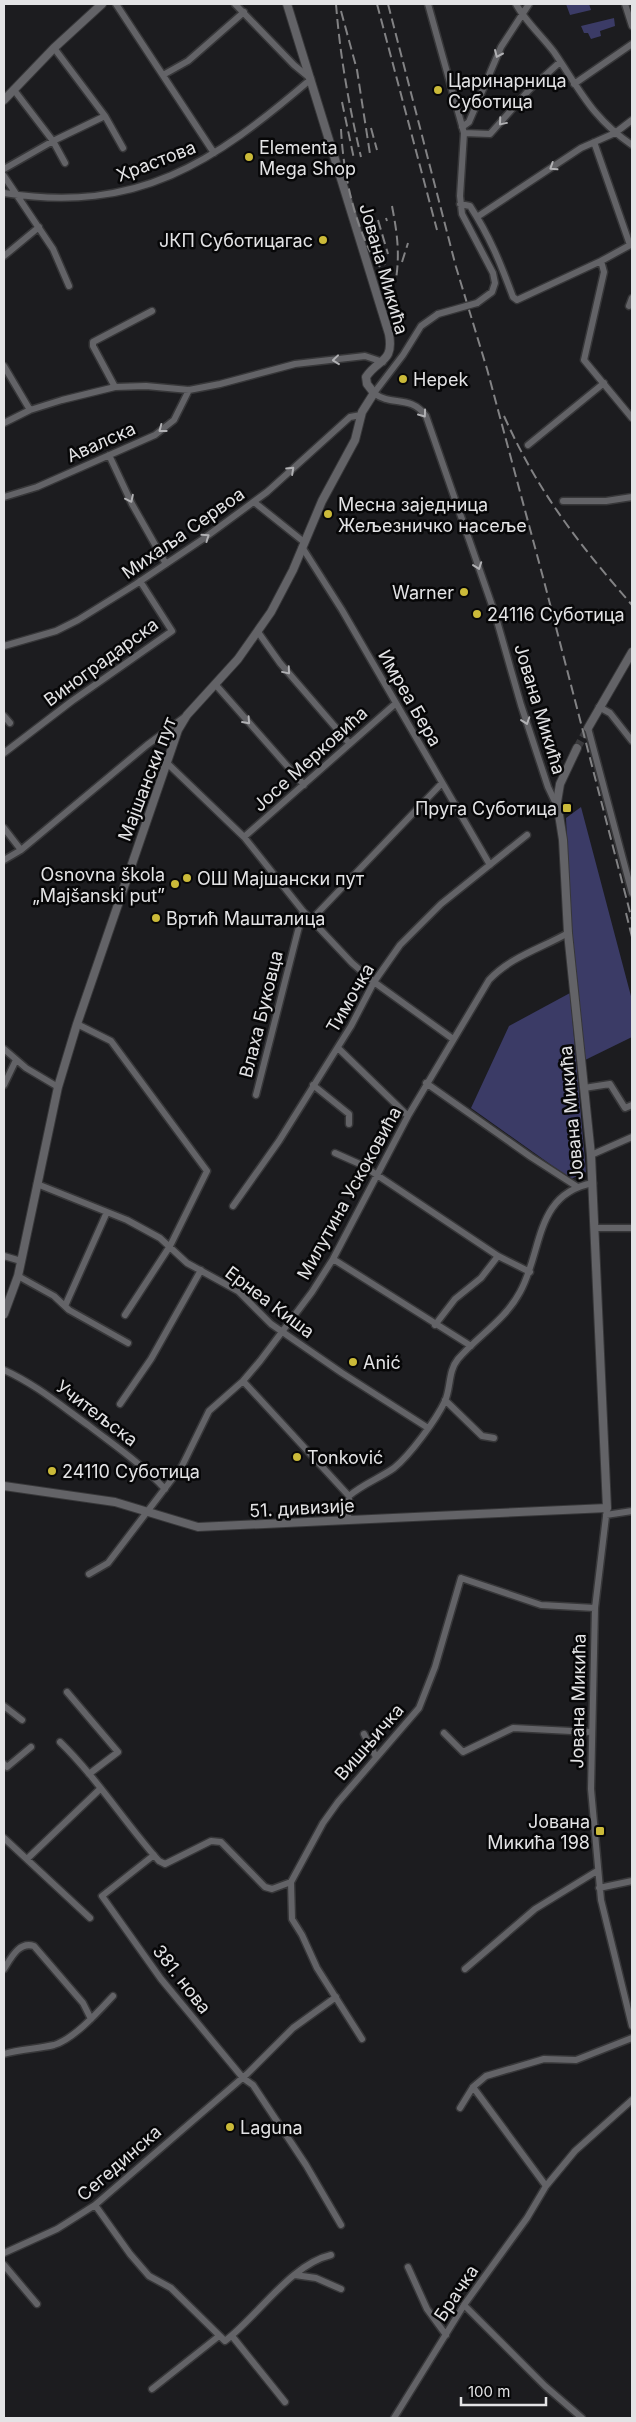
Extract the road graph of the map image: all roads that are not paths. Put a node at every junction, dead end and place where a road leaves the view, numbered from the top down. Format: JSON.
{"nodes":[{"id":1,"x":102,"y":4,"type":"edge"},
{"id":2,"x":116,"y":4,"type":"edge"},
{"id":3,"x":235,"y":4,"type":"edge"},
{"id":4,"x":287,"y":4,"type":"edge"},
{"id":5,"x":428,"y":4,"type":"edge"},
{"id":6,"x":516,"y":4,"type":"edge"},
{"id":7,"x":529,"y":4,"type":"edge"},
{"id":8,"x":625,"y":4,"type":"edge"},
{"id":9,"x":243,"y":12,"type":"junction"},
{"id":10,"x":523,"y":12,"type":"junction"},
{"id":11,"x":632,"y":26,"type":"edge"},
{"id":12,"x":632,"y":44,"type":"edge"},
{"id":13,"x":54,"y":48,"type":"junction"},
{"id":14,"x":560,"y":62,"type":"junction"},
{"id":15,"x":163,"y":75,"type":"junction"},
{"id":16,"x":311,"y":79,"type":"junction"},
{"id":17,"x":574,"y":84,"type":"junction"},
{"id":18,"x":14,"y":90,"type":"junction"},
{"id":19,"x":4,"y":100,"type":"edge"},
{"id":20,"x":105,"y":116,"type":"junction"},
{"id":21,"x":632,"y":120,"type":"edge"},
{"id":22,"x":463,"y":130,"type":"junction"},
{"id":23,"x":615,"y":133,"type":"junction"},
{"id":24,"x":53,"y":141,"type":"junction"},
{"id":25,"x":594,"y":142,"type":"junction"},
{"id":26,"x":632,"y":145,"type":"edge"},
{"id":27,"x":123,"y":148,"type":"dead end"},
{"id":28,"x":214,"y":153,"type":"junction"},
{"id":29,"x":65,"y":163,"type":"dead end"},
{"id":30,"x":4,"y":169,"type":"edge"},
{"id":31,"x":4,"y":176,"type":"edge"},
{"id":32,"x":4,"y":193,"type":"edge"},
{"id":33,"x":17,"y":195,"type":"junction"},
{"id":34,"x":460,"y":204,"type":"junction"},
{"id":35,"x":477,"y":217,"type":"junction"},
{"id":36,"x":39,"y":227,"type":"junction"},
{"id":37,"x":631,"y":245,"type":"edge"},
{"id":38,"x":4,"y":256,"type":"edge"},
{"id":39,"x":602,"y":261,"type":"junction"},
{"id":40,"x":69,"y":286,"type":"dead end"},
{"id":41,"x":632,"y":298,"type":"edge"},
{"id":42,"x":629,"y":306,"type":"dead end"},
{"id":43,"x":152,"y":311,"type":"dead end"},
{"id":44,"x":383,"y":362,"type":"junction"},
{"id":45,"x":4,"y":366,"type":"edge"},
{"id":46,"x":604,"y":383,"type":"junction"},
{"id":47,"x":115,"y":387,"type":"junction"},
{"id":48,"x":189,"y":390,"type":"junction"},
{"id":49,"x":374,"y":393,"type":"junction"},
{"id":50,"x":30,"y":410,"type":"junction"},
{"id":51,"x":360,"y":415,"type":"junction"},
{"id":52,"x":632,"y":418,"type":"edge"},
{"id":53,"x":4,"y":423,"type":"edge"},
{"id":54,"x":528,"y":445,"type":"dead end"},
{"id":55,"x":109,"y":455,"type":"junction"},
{"id":56,"x":5,"y":495,"type":"edge"},
{"id":57,"x":632,"y":497,"type":"edge"},
{"id":58,"x":563,"y":501,"type":"dead end"},
{"id":59,"x":254,"y":502,"type":"junction"},
{"id":60,"x":303,"y":544,"type":"junction"},
{"id":61,"x":166,"y":564,"type":"junction"},
{"id":62,"x":140,"y":581,"type":"junction"},
{"id":63,"x":258,"y":632,"type":"junction"},
{"id":64,"x":4,"y":646,"type":"edge"},
{"id":65,"x":632,"y":652,"type":"edge"},
{"id":66,"x":215,"y":684,"type":"junction"},
{"id":67,"x":395,"y":704,"type":"junction"},
{"id":68,"x":599,"y":706,"type":"junction"},
{"id":69,"x":187,"y":715,"type":"junction"},
{"id":70,"x":4,"y":716,"type":"edge"},
{"id":71,"x":10,"y":723,"type":"dead end"},
{"id":72,"x":588,"y":728,"type":"joint"},
{"id":73,"x":632,"y":741,"type":"edge"},
{"id":74,"x":349,"y":743,"type":"junction"},
{"id":75,"x":577,"y":748,"type":"tunnel mouth"},
{"id":76,"x":4,"y":754,"type":"edge"},
{"id":77,"x":166,"y":762,"type":"junction"},
{"id":78,"x":442,"y":783,"type":"junction"},
{"id":79,"x":560,"y":784,"type":"junction"},
{"id":80,"x":304,"y":785,"type":"junction"},
{"id":81,"x":548,"y":787,"type":"junction"},
{"id":82,"x":558,"y":809,"type":"junction"},
{"id":83,"x":4,"y":828,"type":"edge"},
{"id":84,"x":527,"y":835,"type":"dead end"},
{"id":85,"x":244,"y":837,"type":"junction"},
{"id":86,"x":22,"y":850,"type":"junction"},
{"id":87,"x":4,"y":860,"type":"edge"},
{"id":88,"x":490,"y":865,"type":"junction"},
{"id":89,"x":632,"y":893,"type":"edge"},
{"id":90,"x":303,"y":911,"type":"junction"},
{"id":91,"x":311,"y":920,"type":"junction"},
{"id":92,"x":568,"y":933,"type":"junction"},
{"id":93,"x":374,"y":982,"type":"junction"},
{"id":94,"x":77,"y":1024,"type":"junction"},
{"id":95,"x":453,"y":1040,"type":"junction"},
{"id":96,"x":338,"y":1048,"type":"junction"},
{"id":97,"x":4,"y":1049,"type":"edge"},
{"id":98,"x":16,"y":1060,"type":"junction"},
{"id":99,"x":426,"y":1083,"type":"junction"},
{"id":100,"x":4,"y":1085,"type":"edge"},
{"id":101,"x":313,"y":1085,"type":"junction"},
{"id":102,"x":58,"y":1087,"type":"junction"},
{"id":103,"x":584,"y":1088,"type":"junction"},
{"id":104,"x":256,"y":1096,"type":"dead end"},
{"id":105,"x":632,"y":1105,"type":"edge"},
{"id":106,"x":408,"y":1116,"type":"junction"},
{"id":107,"x":349,"y":1124,"type":"dead end"},
{"id":108,"x":632,"y":1137,"type":"edge"},
{"id":109,"x":335,"y":1153,"type":"dead end"},
{"id":110,"x":591,"y":1155,"type":"junction"},
{"id":111,"x":377,"y":1176,"type":"junction"},
{"id":112,"x":593,"y":1183,"type":"junction"},
{"id":113,"x":36,"y":1184,"type":"junction"},
{"id":114,"x":576,"y":1186,"type":"junction"},
{"id":115,"x":233,"y":1206,"type":"dead end"},
{"id":116,"x":108,"y":1212,"type":"junction"},
{"id":117,"x":595,"y":1228,"type":"junction"},
{"id":118,"x":632,"y":1228,"type":"edge"},
{"id":119,"x":170,"y":1246,"type":"junction"},
{"id":120,"x":4,"y":1256,"type":"edge"},
{"id":121,"x":498,"y":1256,"type":"junction"},
{"id":122,"x":333,"y":1259,"type":"junction"},
{"id":123,"x":21,"y":1261,"type":"junction"},
{"id":124,"x":201,"y":1270,"type":"junction"},
{"id":125,"x":530,"y":1272,"type":"junction"},
{"id":126,"x":18,"y":1276,"type":"junction"},
{"id":127,"x":65,"y":1306,"type":"junction"},
{"id":128,"x":4,"y":1314,"type":"edge"},
{"id":129,"x":125,"y":1315,"type":"dead end"},
{"id":130,"x":435,"y":1325,"type":"junction"},
{"id":131,"x":284,"y":1332,"type":"junction"},
{"id":132,"x":128,"y":1343,"type":"dead end"},
{"id":133,"x":471,"y":1346,"type":"junction"},
{"id":134,"x":4,"y":1370,"type":"edge"},
{"id":135,"x":243,"y":1381,"type":"junction"},
{"id":136,"x":446,"y":1400,"type":"junction"},
{"id":137,"x":120,"y":1404,"type":"dead end"},
{"id":138,"x":428,"y":1428,"type":"junction"},
{"id":139,"x":494,"y":1438,"type":"dead end"},
{"id":140,"x":4,"y":1486,"type":"edge"},
{"id":141,"x":165,"y":1489,"type":"junction"},
{"id":142,"x":349,"y":1496,"type":"junction"},
{"id":143,"x":147,"y":1510,"type":"junction"},
{"id":144,"x":606,"y":1511,"type":"junction"},
{"id":145,"x":632,"y":1511,"type":"edge"},
{"id":146,"x":348,"y":1520,"type":"junction"},
{"id":147,"x":89,"y":1574,"type":"dead end"},
{"id":148,"x":595,"y":1608,"type":"junction"},
{"id":149,"x":67,"y":1692,"type":"dead end"},
{"id":150,"x":4,"y":1706,"type":"edge"},
{"id":151,"x":22,"y":1720,"type":"dead end"},
{"id":152,"x":591,"y":1732,"type":"junction"},
{"id":153,"x":444,"y":1733,"type":"dead end"},
{"id":154,"x":364,"y":1734,"type":"dead end"},
{"id":155,"x":60,"y":1742,"type":"dead end"},
{"id":156,"x":31,"y":1747,"type":"dead end"},
{"id":157,"x":376,"y":1757,"type":"junction"},
{"id":158,"x":4,"y":1764,"type":"edge"},
{"id":159,"x":88,"y":1774,"type":"junction"},
{"id":160,"x":100,"y":1789,"type":"junction"},
{"id":161,"x":4,"y":1838,"type":"edge"},
{"id":162,"x":154,"y":1855,"type":"junction"},
{"id":163,"x":27,"y":1859,"type":"junction"},
{"id":164,"x":597,"y":1871,"type":"junction"},
{"id":165,"x":632,"y":1881,"type":"edge"},
{"id":166,"x":291,"y":1882,"type":"junction"},
{"id":167,"x":599,"y":1888,"type":"junction"},
{"id":168,"x":90,"y":1918,"type":"dead end"},
{"id":169,"x":4,"y":1969,"type":"edge"},
{"id":170,"x":465,"y":1969,"type":"dead end"},
{"id":171,"x":113,"y":1996,"type":"dead end"},
{"id":172,"x":336,"y":1997,"type":"junction"},
{"id":173,"x":91,"y":2019,"type":"junction"},
{"id":174,"x":632,"y":2026,"type":"edge"},
{"id":175,"x":632,"y":2038,"type":"edge"},
{"id":176,"x":362,"y":2039,"type":"dead end"},
{"id":177,"x":4,"y":2054,"type":"edge"},
{"id":178,"x":243,"y":2078,"type":"junction"},
{"id":179,"x":473,"y":2087,"type":"junction"},
{"id":180,"x":632,"y":2100,"type":"edge"},
{"id":181,"x":460,"y":2108,"type":"dead end"},
{"id":182,"x":546,"y":2186,"type":"junction"},
{"id":183,"x":95,"y":2205,"type":"junction"},
{"id":184,"x":341,"y":2225,"type":"dead end"},
{"id":185,"x":4,"y":2253,"type":"edge"},
{"id":186,"x":331,"y":2255,"type":"dead end"},
{"id":187,"x":4,"y":2265,"type":"edge"},
{"id":188,"x":408,"y":2267,"type":"dead end"},
{"id":189,"x":296,"y":2275,"type":"junction"},
{"id":190,"x":341,"y":2289,"type":"dead end"},
{"id":191,"x":37,"y":2304,"type":"dead end"},
{"id":192,"x":464,"y":2305,"type":"junction"},
{"id":193,"x":446,"y":2335,"type":"junction"},
{"id":194,"x":219,"y":2336,"type":"junction"},
{"id":195,"x":232,"y":2336,"type":"junction"},
{"id":196,"x":152,"y":2389,"type":"dead end"},
{"id":197,"x":285,"y":2402,"type":"dead end"},
{"id":198,"x":394,"y":2418,"type":"edge"},
{"id":199,"x":582,"y":2418,"type":"edge"}],
"edges":[{"from":1,"to":13,"type":"street"},
{"from":2,"to":15,"type":"street"},
{"from":3,"to":9,"type":"street"},
{"from":4,"to":16,"type":"street","name":"Јована Микића"},
{"from":5,"to":22,"type":"street"},
{"from":6,"to":10,"type":"street"},
{"from":7,"to":10,"type":"street"},
{"from":8,"to":11,"type":"street"},
{"from":9,"to":15,"type":"street"},
{"from":9,"to":16,"type":"street"},
{"from":10,"to":14,"type":"street"},
{"from":10,"to":22,"type":"street","one_way":true},
{"from":12,"to":17,"type":"street"},
{"from":13,"to":18,"type":"street"},
{"from":13,"to":20,"type":"street"},
{"from":14,"to":17,"type":"street"},
{"from":14,"to":22,"type":"street","one_way":true},
{"from":15,"to":28,"type":"street"},
{"from":16,"to":28,"type":"street","name":"Храстова"},
{"from":16,"to":44,"type":"street","name":"Јована Микића"},
{"from":17,"to":23,"type":"street"},
{"from":18,"to":19,"type":"street"},
{"from":18,"to":24,"type":"street"},
{"from":20,"to":24,"type":"street"},
{"from":20,"to":27,"type":"street"},
{"from":21,"to":23,"type":"street"},
{"from":22,"to":34,"type":"street"},
{"from":23,"to":25,"type":"street"},
{"from":23,"to":26,"type":"street"},
{"from":24,"to":29,"type":"street"},
{"from":24,"to":30,"type":"street"},
{"from":25,"to":35,"type":"street","one_way":true},
{"from":25,"to":37,"type":"street"},
{"from":28,"to":33,"type":"street","name":"Храстова"},
{"from":31,"to":33,"type":"street"},
{"from":32,"to":33,"type":"street","name":"Храстова"},
{"from":33,"to":36,"type":"street"},
{"from":34,"to":35,"type":"street"},
{"from":34,"to":49,"type":"street","name":"Мајшански пут","bridge":true},
{"from":35,"to":39,"type":"street"},
{"from":36,"to":38,"type":"street"},
{"from":36,"to":40,"type":"street"},
{"from":37,"to":39,"type":"street"},
{"from":39,"to":46,"type":"street"},
{"from":41,"to":42,"type":"street"},
{"from":43,"to":47,"type":"street"},
{"from":44,"to":48,"type":"street","one_way":true},
{"from":44,"to":49,"type":"street","name":"Јована Микића"},
{"from":45,"to":50,"type":"street"},
{"from":46,"to":52,"type":"street"},
{"from":46,"to":54,"type":"street"},
{"from":47,"to":48,"type":"street"},
{"from":47,"to":50,"type":"street"},
{"from":48,"to":55,"type":"street","name":"Авалска","one_way":true},
{"from":49,"to":51,"type":"street","name":"Мајшански пут"},
{"from":49,"to":81,"type":"street","name":"Јована Микића","one_way":true},
{"from":50,"to":53,"type":"street"},
{"from":59,"to":51,"type":"street","name":"Михаља Сервоа","one_way":true},
{"from":51,"to":60,"type":"street","name":"Мајшански пут"},
{"from":55,"to":56,"type":"street","name":"Авалска"},
{"from":55,"to":61,"type":"street","one_way":true},
{"from":57,"to":58,"type":"street"},
{"from":59,"to":60,"type":"street","name":"Имреа Бера"},
{"from":61,"to":59,"type":"street","name":"Михаља Сервоа","one_way":true},
{"from":60,"to":63,"type":"street","name":"Мајшански пут"},
{"from":60,"to":67,"type":"street","name":"Имреа Бера"},
{"from":61,"to":62,"type":"street","name":"Михаља Сервоа"},
{"from":62,"to":64,"type":"street","name":"Михаља Сервоа"},
{"from":62,"to":76,"type":"street","name":"Виноградарска"},
{"from":63,"to":66,"type":"street","name":"Мајшански пут"},
{"from":63,"to":74,"type":"street","one_way":true},
{"from":65,"to":68,"type":"street"},
{"from":66,"to":69,"type":"street","name":"Мајшански пут"},
{"from":66,"to":80,"type":"street","one_way":true},
{"from":67,"to":74,"type":"street","name":"Јосе Мерковића"},
{"from":67,"to":78,"type":"street","name":"Имреа Бера"},
{"from":68,"to":72,"type":"street"},
{"from":68,"to":73,"type":"street"},
{"from":69,"to":77,"type":"street","name":"Мајшански пут"},
{"from":69,"to":86,"type":"street"},
{"from":70,"to":71,"type":"street"},
{"from":72,"to":89,"type":"street"},
{"from":74,"to":80,"type":"street","name":"Јосе Мерковића"},
{"from":75,"to":79,"type":"street"},
{"from":77,"to":85,"type":"street"},
{"from":77,"to":94,"type":"street","name":"Мајшански пут"},
{"from":78,"to":88,"type":"street","name":"Имреа Бера"},
{"from":78,"to":91,"type":"street"},
{"from":79,"to":81,"type":"street"},
{"from":79,"to":82,"type":"street"},
{"from":80,"to":85,"type":"street","name":"Јосе Мерковића"},
{"from":81,"to":82,"type":"street","name":"Јована Микића"},
{"from":82,"to":92,"type":"street","name":"Јована Микића"},
{"from":83,"to":86,"type":"street"},
{"from":84,"to":88,"type":"street","name":"Тимочка"},
{"from":85,"to":90,"type":"street"},
{"from":86,"to":87,"type":"street"},
{"from":88,"to":93,"type":"street","name":"Тимочка"},
{"from":90,"to":91,"type":"street"},
{"from":90,"to":104,"type":"street","name":"Влаха Буковца"},
{"from":91,"to":93,"type":"street"},
{"from":92,"to":95,"type":"street","name":"Милутина Ускоковића"},
{"from":92,"to":103,"type":"street","name":"Јована Микића"},
{"from":93,"to":95,"type":"street"},
{"from":93,"to":96,"type":"street","name":"Тимочка"},
{"from":94,"to":102,"type":"street","name":"Мајшански пут"},
{"from":94,"to":119,"type":"street"},
{"from":95,"to":99,"type":"street","name":"Милутина Ускоковића"},
{"from":96,"to":101,"type":"street","name":"Тимочка"},
{"from":96,"to":106,"type":"street"},
{"from":97,"to":98,"type":"street"},
{"from":98,"to":100,"type":"street"},
{"from":98,"to":102,"type":"street"},
{"from":99,"to":106,"type":"street","name":"Милутина Ускоковића"},
{"from":99,"to":114,"type":"street"},
{"from":101,"to":107,"type":"street"},
{"from":101,"to":115,"type":"street","name":"Тимочка"},
{"from":102,"to":113,"type":"street","name":"Мајшански пут"},
{"from":103,"to":105,"type":"street"},
{"from":103,"to":110,"type":"street","name":"Јована Микића"},
{"from":106,"to":111,"type":"street","name":"Милутина Ускоковића"},
{"from":108,"to":110,"type":"street"},
{"from":109,"to":111,"type":"street"},
{"from":110,"to":112,"type":"street","name":"Јована Микића"},
{"from":111,"to":121,"type":"street"},
{"from":111,"to":122,"type":"street","name":"Милутина Ускоковића"},
{"from":112,"to":114,"type":"street"},
{"from":112,"to":117,"type":"street","name":"Јована Микића"},
{"from":113,"to":116,"type":"street","name":"Ернеа Киша"},
{"from":113,"to":123,"type":"street","name":"Мајшански пут"},
{"from":114,"to":125,"type":"street"},
{"from":116,"to":119,"type":"street","name":"Ернеа Киша"},
{"from":116,"to":127,"type":"street"},
{"from":117,"to":118,"type":"street"},
{"from":117,"to":144,"type":"street","name":"Јована Микића"},
{"from":119,"to":124,"type":"street","name":"Ернеа Киша"},
{"from":119,"to":129,"type":"street"},
{"from":120,"to":123,"type":"street"},
{"from":121,"to":125,"type":"street"},
{"from":121,"to":130,"type":"street"},
{"from":122,"to":130,"type":"street"},
{"from":122,"to":131,"type":"street","name":"Милутина Ускоковића"},
{"from":123,"to":126,"type":"street","name":"Мајшански пут"},
{"from":124,"to":131,"type":"street","name":"Ернеа Киша"},
{"from":124,"to":137,"type":"street"},
{"from":125,"to":133,"type":"street"},
{"from":126,"to":127,"type":"street"},
{"from":126,"to":128,"type":"street","name":"Мајшански пут"},
{"from":127,"to":132,"type":"street"},
{"from":130,"to":133,"type":"street"},
{"from":131,"to":135,"type":"street","name":"Милутина Ускоковића"},
{"from":131,"to":138,"type":"street","name":"Ернеа Киша"},
{"from":133,"to":136,"type":"street"},
{"from":134,"to":141,"type":"street","name":"Учитељска"},
{"from":135,"to":141,"type":"street","name":"Милутина Ускоковића"},
{"from":135,"to":142,"type":"street"},
{"from":136,"to":138,"type":"street"},
{"from":136,"to":139,"type":"street"},
{"from":138,"to":142,"type":"street"},
{"from":140,"to":143,"type":"street","name":"51. дивизије"},
{"from":141,"to":143,"type":"street","name":"Милутина Ускоковића"},
{"from":142,"to":146,"type":"street"},
{"from":143,"to":146,"type":"street","name":"51. дивизије"},
{"from":143,"to":147,"type":"street","name":"Милутина Ускоковића"},
{"from":144,"to":145,"type":"street"},
{"from":144,"to":146,"type":"street","name":"51. дивизије"},
{"from":144,"to":148,"type":"street","name":"Јована Микића"},
{"from":148,"to":152,"type":"street","name":"Јована Микића"},
{"from":148,"to":157,"type":"street","name":"Вишњичка"},
{"from":149,"to":159,"type":"street"},
{"from":150,"to":151,"type":"street"},
{"from":152,"to":153,"type":"street"},
{"from":152,"to":164,"type":"street","name":"Јована Микића"},
{"from":154,"to":157,"type":"street"},
{"from":155,"to":159,"type":"street"},
{"from":156,"to":158,"type":"street"},
{"from":157,"to":166,"type":"street","name":"Вишњичка"},
{"from":159,"to":160,"type":"street"},
{"from":160,"to":162,"type":"street"},
{"from":160,"to":163,"type":"street"},
{"from":161,"to":163,"type":"street"},
{"from":162,"to":166,"type":"street"},
{"from":162,"to":178,"type":"street","name":"381. нова"},
{"from":163,"to":168,"type":"street"},
{"from":164,"to":167,"type":"street","name":"Јована Микића"},
{"from":164,"to":170,"type":"street"},
{"from":165,"to":167,"type":"street"},
{"from":166,"to":172,"type":"street"},
{"from":167,"to":174,"type":"street","name":"Јована Микића"},
{"from":169,"to":173,"type":"street"},
{"from":171,"to":173,"type":"street"},
{"from":172,"to":176,"type":"street"},
{"from":172,"to":178,"type":"street","name":"Сегединска"},
{"from":173,"to":177,"type":"street"},
{"from":175,"to":179,"type":"street"},
{"from":178,"to":183,"type":"street","name":"Сегединска"},
{"from":178,"to":184,"type":"street"},
{"from":179,"to":181,"type":"street"},
{"from":179,"to":182,"type":"street"},
{"from":180,"to":182,"type":"street","name":"Брачка"},
{"from":182,"to":192,"type":"street","name":"Брачка"},
{"from":183,"to":185,"type":"street","name":"Сегединска"},
{"from":183,"to":194,"type":"street"},
{"from":186,"to":189,"type":"street"},
{"from":187,"to":191,"type":"street"},
{"from":188,"to":193,"type":"street"},
{"from":189,"to":190,"type":"street"},
{"from":189,"to":195,"type":"street"},
{"from":192,"to":193,"type":"street","name":"Брачка"},
{"from":192,"to":199,"type":"street"},
{"from":193,"to":198,"type":"street","name":"Брачка"},
{"from":194,"to":195,"type":"street"},
{"from":194,"to":196,"type":"street"},
{"from":195,"to":197,"type":"street"}]}
